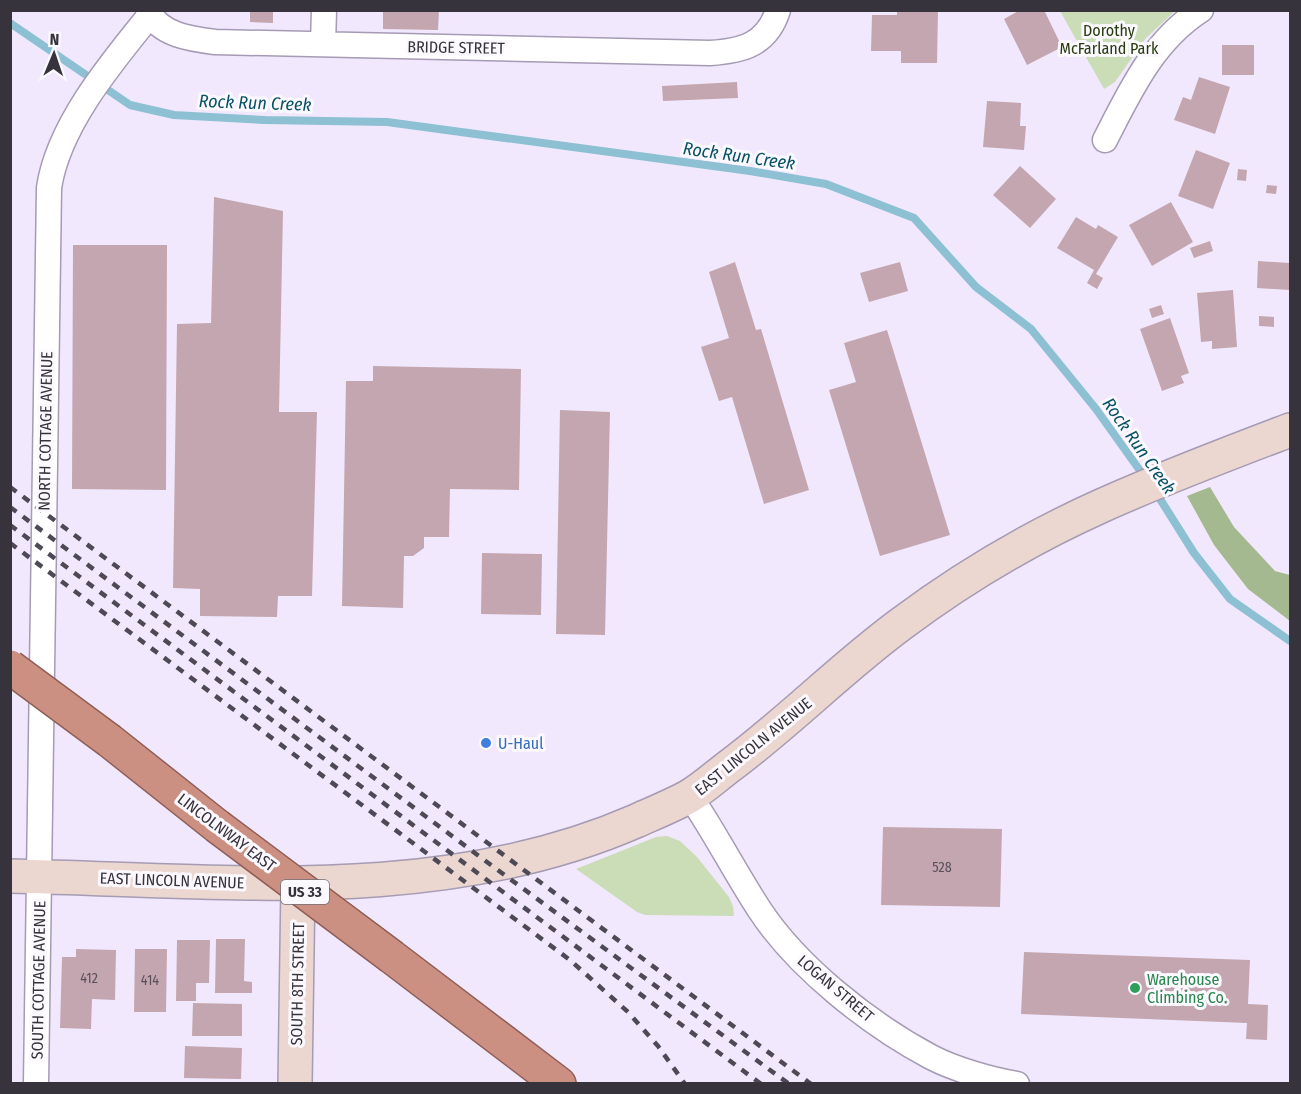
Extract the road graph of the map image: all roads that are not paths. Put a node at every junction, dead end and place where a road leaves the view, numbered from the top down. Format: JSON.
{"nodes":[{"id":1,"x":324,"y":10,"type":"edge"},
{"id":2,"x":778,"y":10,"type":"edge"},
{"id":3,"x":1201,"y":10,"type":"edge"},
{"id":4,"x":148,"y":13,"type":"edge"},
{"id":5,"x":323,"y":44,"type":"junction"},
{"id":6,"x":1104,"y":140,"type":"dead end"},
{"id":7,"x":1290,"y":430,"type":"edge"},
{"id":8,"x":10,"y":667,"type":"edge"},
{"id":9,"x":690,"y":796,"type":"junction"},
{"id":10,"x":25,"y":876,"type":"edge"},
{"id":11,"x":298,"y":884,"type":"junction"},
{"id":12,"x":36,"y":1083,"type":"edge"},
{"id":13,"x":295,"y":1083,"type":"edge"},
{"id":14,"x":559,"y":1083,"type":"edge"},
{"id":15,"x":1017,"y":1083,"type":"edge"}],
"edges":[{"from":1,"to":5,"type":"street"},
{"from":2,"to":5,"type":"street","name":"BRIDGE STREET"},
{"from":3,"to":6,"type":"street"},
{"from":4,"to":5,"type":"street","name":"BRIDGE STREET"},
{"from":4,"to":10,"type":"street","name":"NORTH COTTAGE AVENUE"},
{"from":7,"to":9,"type":"main road","name":"EAST LINCOLN AVENUE"},
{"from":8,"to":14,"type":"highway","name":"LINCOLNWAY EAST","number":"US 33","bridge":true},
{"from":9,"to":11,"type":"main road","name":"EAST LINCOLN AVENUE"},
{"from":9,"to":15,"type":"street","name":"LOGAN STREET"},
{"from":10,"to":11,"type":"main road","name":"EAST LINCOLN AVENUE"},
{"from":10,"to":12,"type":"street","name":"SOUTH COTTAGE AVENUE"},
{"from":11,"to":13,"type":"main road","name":"SOUTH 8TH STREET"}]}
